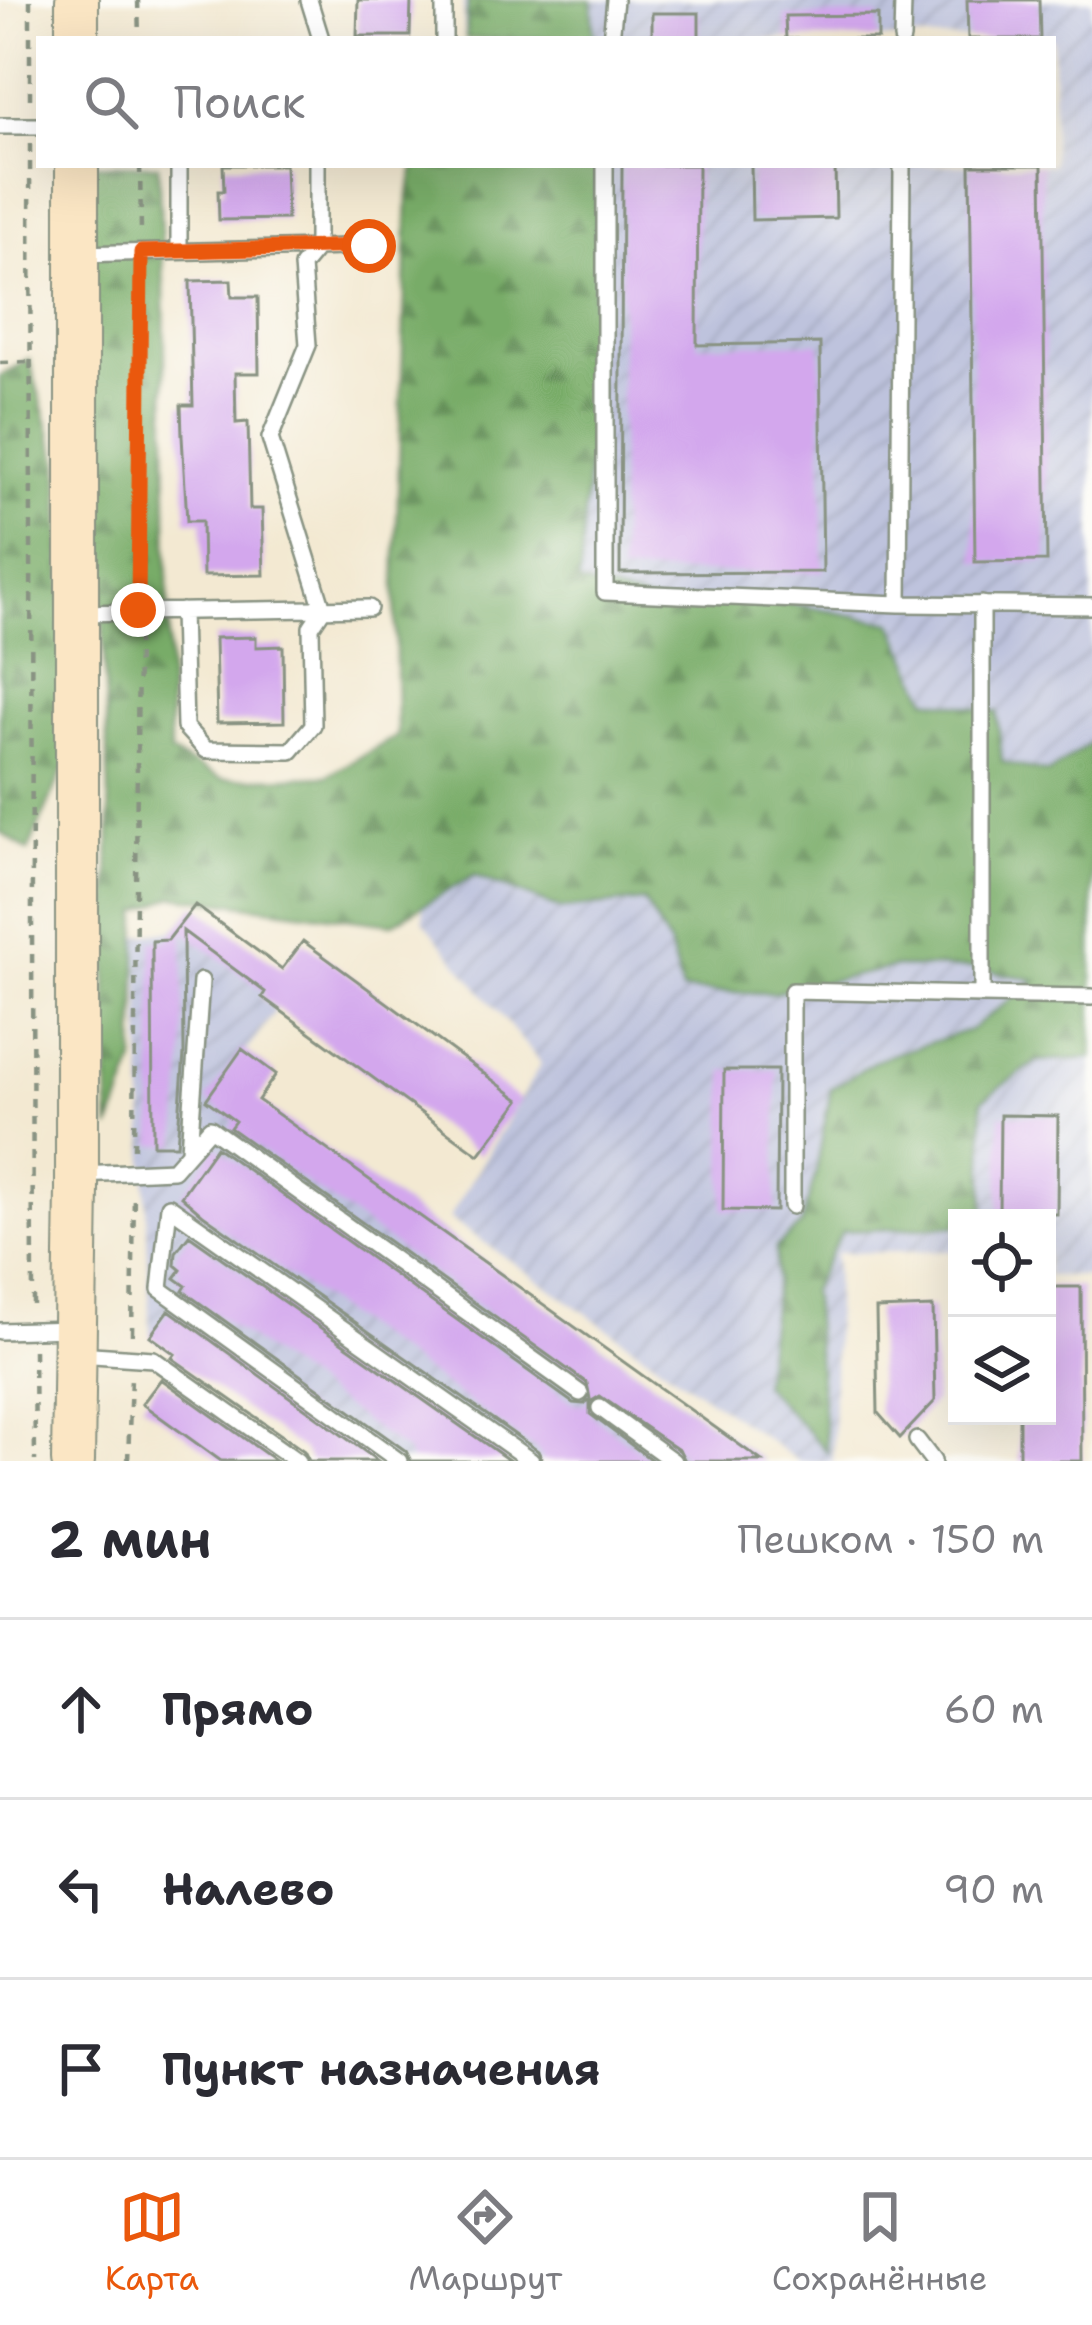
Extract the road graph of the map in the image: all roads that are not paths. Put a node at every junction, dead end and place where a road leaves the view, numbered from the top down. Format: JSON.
{"nodes":[{"id":1,"x":77,"y":0,"type":"edge"},
{"id":2,"x":309,"y":0,"type":"edge"},
{"id":3,"x":444,"y":0,"type":"edge"},
{"id":4,"x":615,"y":0,"type":"edge"},
{"id":5,"x":903,"y":0,"type":"edge"},
{"id":6,"x":77,"y":36,"type":"edge"},
{"id":7,"x":320,"y":36,"type":"edge"},
{"id":8,"x":444,"y":36,"type":"edge"},
{"id":9,"x":611,"y":36,"type":"edge"},
{"id":10,"x":902,"y":36,"type":"edge"},
{"id":11,"x":0,"y":126,"type":"edge"},
{"id":12,"x":34,"y":126,"type":"edge"},
{"id":13,"x":76,"y":168,"type":"edge"},
{"id":14,"x":179,"y":168,"type":"edge"},
{"id":15,"x":317,"y":168,"type":"edge"},
{"id":16,"x":605,"y":168,"type":"edge"},
{"id":17,"x":902,"y":168,"type":"edge"},
{"id":18,"x":369,"y":246,"type":"dead end"},
{"id":19,"x":317,"y":248,"type":"junction"},
{"id":20,"x":178,"y":251,"type":"junction"},
{"id":21,"x":76,"y":254,"type":"junction"},
{"id":22,"x":899,"y":604,"type":"junction"},
{"id":23,"x":982,"y":604,"type":"junction"},
{"id":24,"x":1092,"y":606,"type":"edge"},
{"id":25,"x":369,"y":608,"type":"dead end"},
{"id":26,"x":322,"y":609,"type":"junction"},
{"id":27,"x":182,"y":611,"type":"junction"},
{"id":28,"x":77,"y":613,"type":"junction"},
{"id":29,"x":201,"y":981,"type":"dead end"},
{"id":30,"x":982,"y":995,"type":"junction"},
{"id":31,"x":1092,"y":998,"type":"edge"},
{"id":32,"x":189,"y":1150,"type":"junction"},
{"id":33,"x":77,"y":1174,"type":"junction"},
{"id":34,"x":792,"y":1206,"type":"dead end"},
{"id":35,"x":0,"y":1331,"type":"edge"},
{"id":36,"x":61,"y":1338,"type":"junction"},
{"id":37,"x":580,"y":1394,"type":"dead end"},
{"id":38,"x":600,"y":1408,"type":"dead end"},
{"id":39,"x":916,"y":1440,"type":"dead end"},
{"id":40,"x":74,"y":1461,"type":"edge"},
{"id":41,"x":297,"y":1461,"type":"edge"},
{"id":42,"x":399,"y":1461,"type":"edge"},
{"id":43,"x":531,"y":1461,"type":"edge"},
{"id":44,"x":673,"y":1461,"type":"edge"},
{"id":45,"x":933,"y":1461,"type":"edge"}],
"edges":[{"from":1,"to":6,"type":"street"},
{"from":2,"to":7,"type":"lane"},
{"from":3,"to":8,"type":"lane"},
{"from":4,"to":9,"type":"lane"},
{"from":5,"to":10,"type":"lane"},
{"from":11,"to":12,"type":"lane"},
{"from":13,"to":21,"type":"street"},
{"from":14,"to":20,"type":"lane"},
{"from":15,"to":19,"type":"lane"},
{"from":16,"to":22,"type":"lane"},
{"from":17,"to":22,"type":"lane"},
{"from":18,"to":19,"type":"lane"},
{"from":19,"to":20,"type":"lane"},
{"from":19,"to":26,"type":"lane"},
{"from":20,"to":21,"type":"lane"},
{"from":21,"to":28,"type":"street"},
{"from":22,"to":23,"type":"lane"},
{"from":23,"to":24,"type":"lane"},
{"from":23,"to":30,"type":"lane"},
{"from":25,"to":26,"type":"lane"},
{"from":26,"to":27,"type":"lane"},
{"from":26,"to":27,"type":"lane"},
{"from":27,"to":28,"type":"lane"},
{"from":28,"to":33,"type":"street"},
{"from":29,"to":32,"type":"lane"},
{"from":30,"to":31,"type":"lane"},
{"from":30,"to":34,"type":"lane"},
{"from":32,"to":33,"type":"lane"},
{"from":32,"to":37,"type":"lane"},
{"from":33,"to":36,"type":"street"},
{"from":35,"to":36,"type":"lane"},
{"from":36,"to":40,"type":"street"},
{"from":36,"to":41,"type":"lane"},
{"from":38,"to":44,"type":"lane"},
{"from":39,"to":45,"type":"lane"},
{"from":42,"to":43,"type":"lane"}]}
